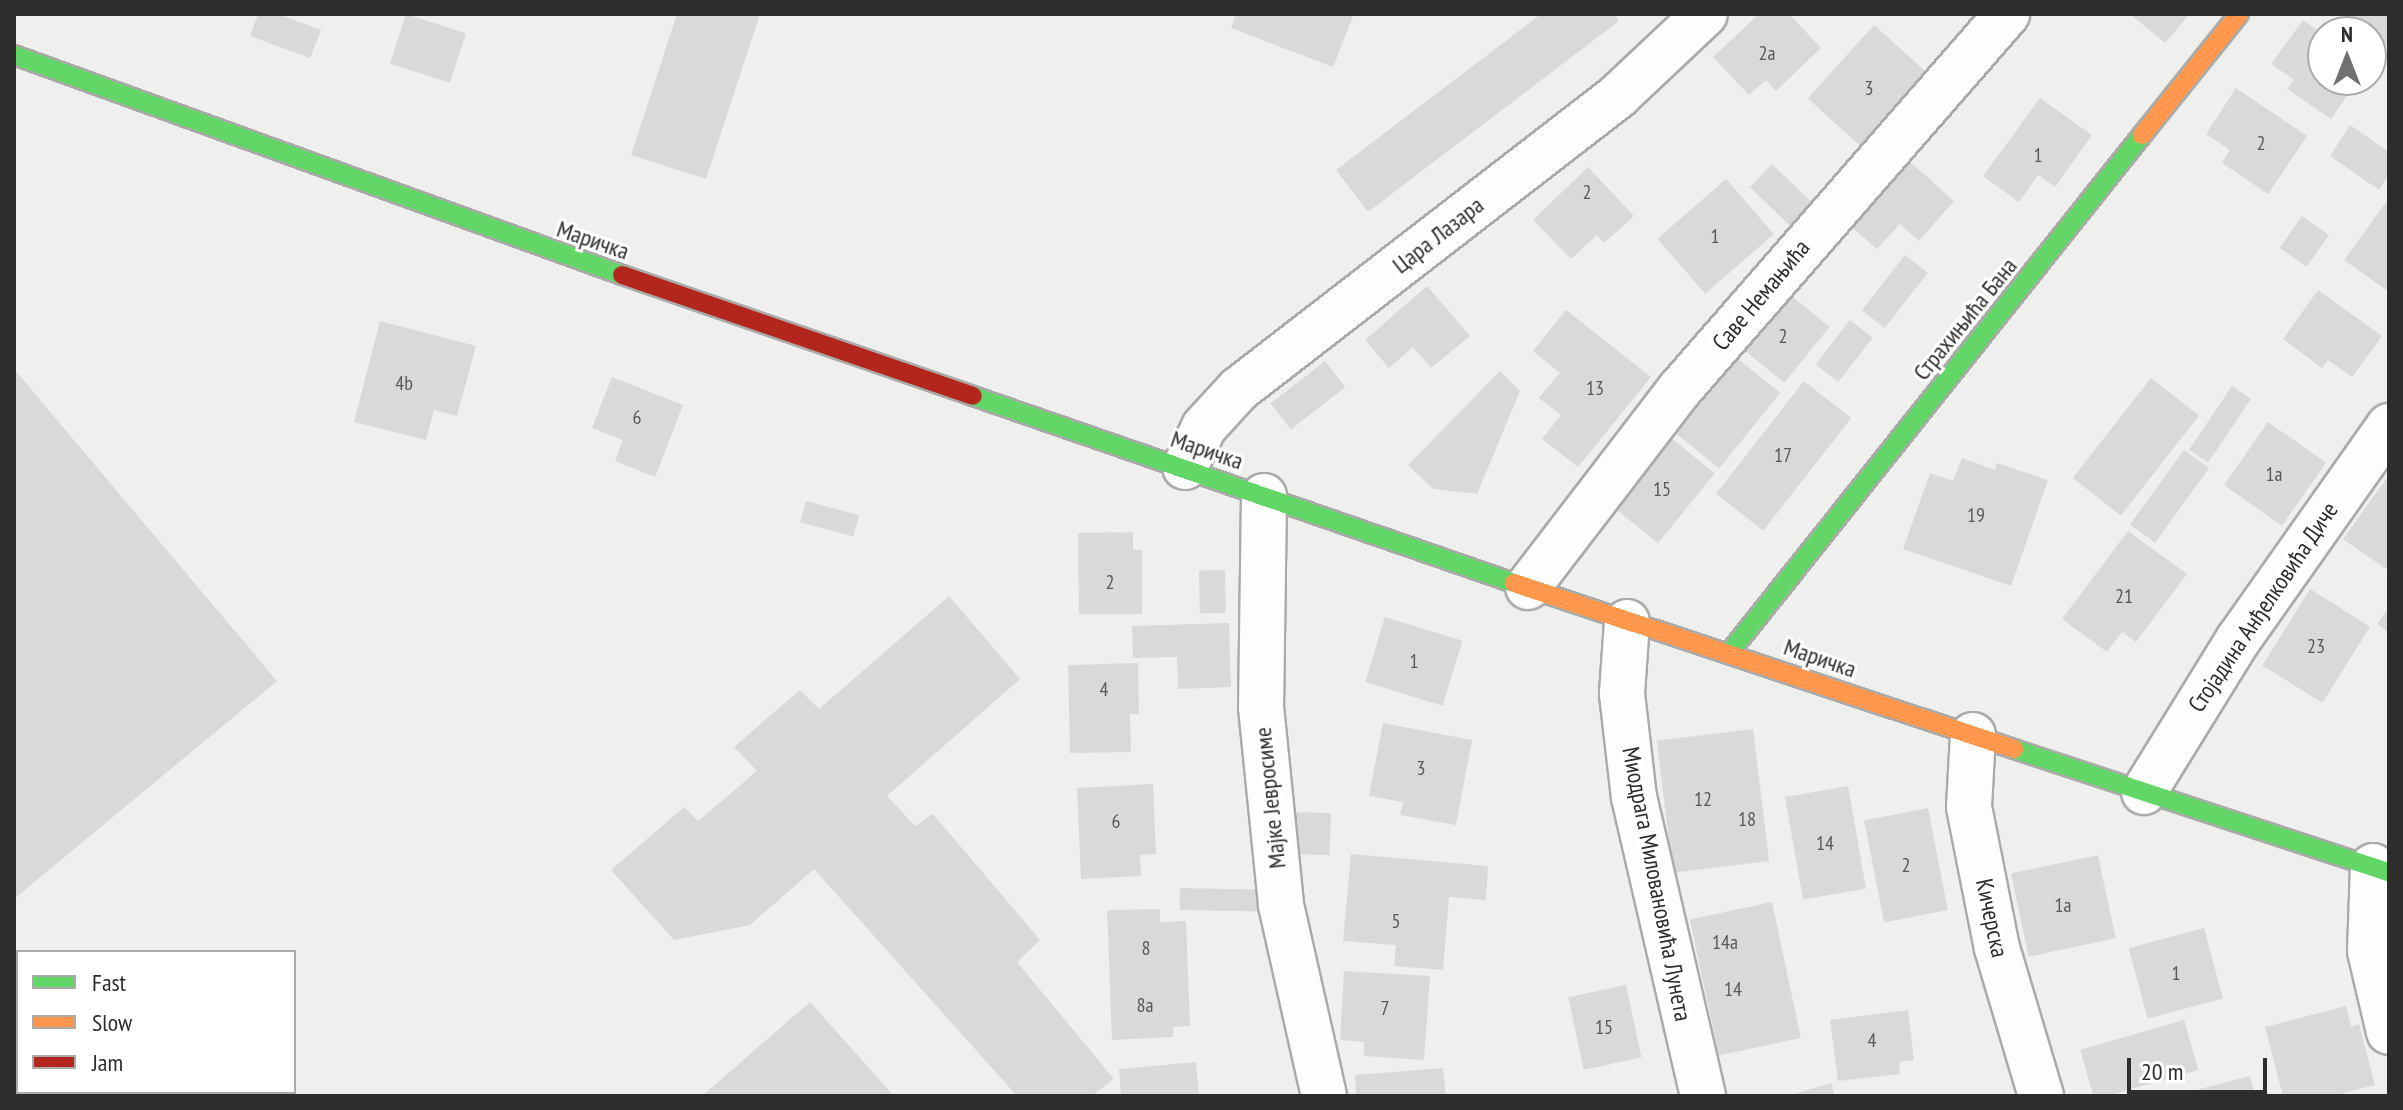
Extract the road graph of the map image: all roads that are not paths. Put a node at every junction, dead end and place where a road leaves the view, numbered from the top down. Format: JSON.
{"nodes":[{"id":1,"x":1705,"y":14,"type":"edge"},
{"id":2,"x":2007,"y":14,"type":"edge"},
{"id":3,"x":2239,"y":14,"type":"edge"},
{"id":4,"x":14,"y":55,"type":"edge"},
{"id":5,"x":2389,"y":426,"type":"edge"},
{"id":6,"x":1185,"y":467,"type":"junction"},
{"id":7,"x":1264,"y":496,"type":"junction"},
{"id":8,"x":1528,"y":587,"type":"junction"},
{"id":9,"x":1627,"y":622,"type":"junction"},
{"id":10,"x":1729,"y":653,"type":"junction"},
{"id":11,"x":1973,"y":735,"type":"junction"},
{"id":12,"x":2144,"y":792,"type":"junction"},
{"id":13,"x":2381,"y":869,"type":"edge"},
{"id":14,"x":2389,"y":1032,"type":"edge"},
{"id":15,"x":1324,"y":1096,"type":"edge"},
{"id":16,"x":1703,"y":1096,"type":"edge"},
{"id":17,"x":2041,"y":1096,"type":"edge"}],
"edges":[{"from":1,"to":6,"type":"street","name":"Цара Лазара"},
{"from":2,"to":8,"type":"street","name":"Саве Немањића"},
{"from":3,"to":10,"type":"street","name":"Страхињића Бана"},
{"from":4,"to":6,"type":"street","name":"Маричка"},
{"from":5,"to":12,"type":"street","name":"Стојадина Анђелковића Диче"},
{"from":6,"to":7,"type":"street","name":"Маричка"},
{"from":7,"to":8,"type":"street","name":"Маричка"},
{"from":7,"to":15,"type":"street","name":"Мајке Јевросиме"},
{"from":8,"to":9,"type":"street","name":"Маричка"},
{"from":9,"to":10,"type":"street","name":"Маричка"},
{"from":9,"to":16,"type":"street","name":"Миодрага Миловановића Лунета"},
{"from":10,"to":11,"type":"street","name":"Маричка"},
{"from":11,"to":12,"type":"street","name":"Маричка"},
{"from":11,"to":17,"type":"street","name":"Кичерска"},
{"from":12,"to":13,"type":"street","name":"Маричка"},
{"from":13,"to":14,"type":"street"}]}
